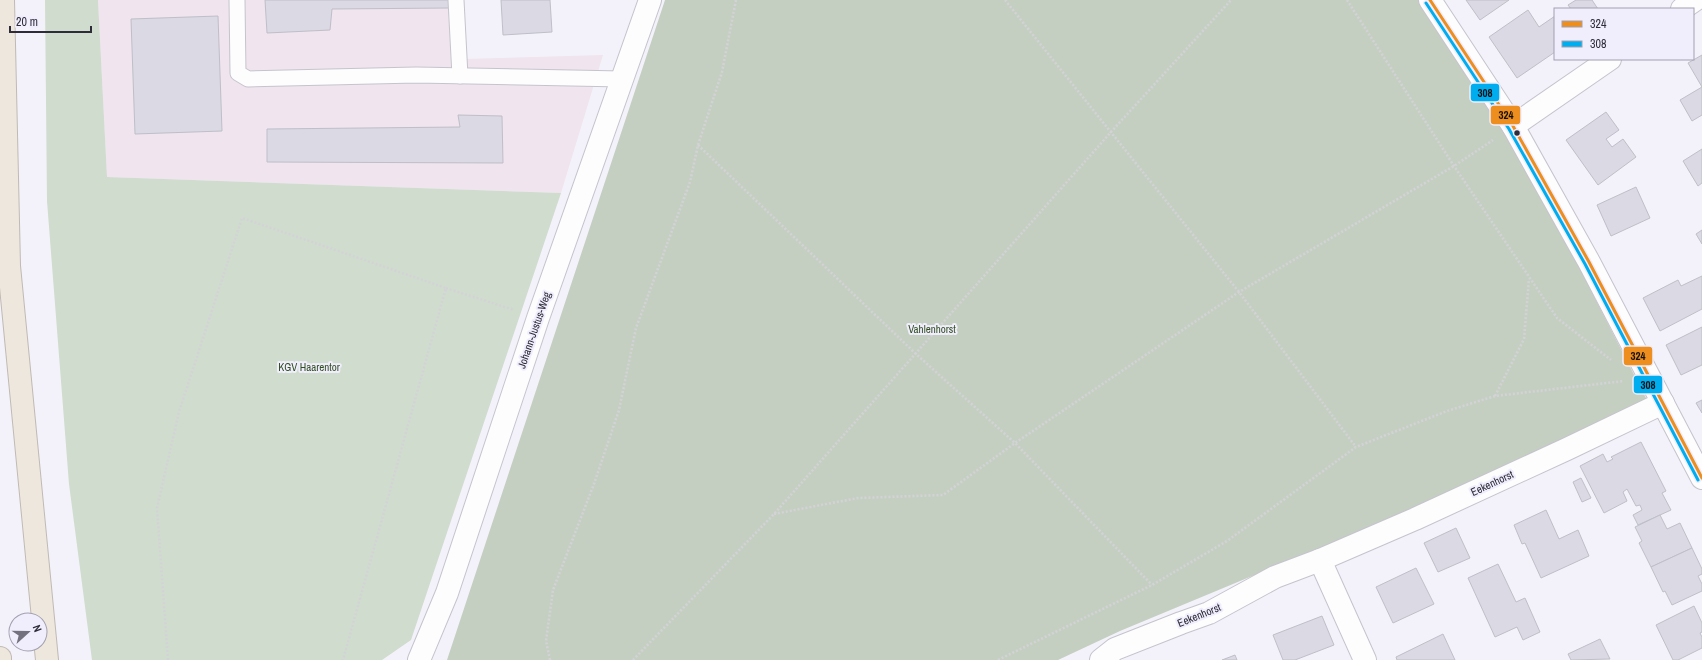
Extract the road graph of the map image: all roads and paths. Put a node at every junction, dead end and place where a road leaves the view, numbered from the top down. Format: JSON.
{"nodes":[{"id":1,"x":3,"y":0,"type":"edge"},
{"id":2,"x":237,"y":0,"type":"edge"},
{"id":3,"x":456,"y":0,"type":"edge"},
{"id":4,"x":650,"y":0,"type":"edge"},
{"id":5,"x":736,"y":0,"type":"edge"},
{"id":6,"x":1005,"y":0,"type":"edge"},
{"id":7,"x":1231,"y":0,"type":"edge"},
{"id":8,"x":1347,"y":0,"type":"edge"},
{"id":9,"x":1430,"y":0,"type":"edge"},
{"id":10,"x":1695,"y":0,"type":"edge"},
{"id":11,"x":1683,"y":8,"type":"edge"},
{"id":12,"x":1609,"y":60,"type":"edge"},
{"id":13,"x":460,"y":76,"type":"junction"},
{"id":14,"x":622,"y":79,"type":"junction"},
{"id":15,"x":1513,"y":126,"type":"junction"},
{"id":16,"x":1111,"y":132,"type":"junction"},
{"id":17,"x":698,"y":145,"type":"junction"},
{"id":18,"x":1454,"y":166,"type":"junction"},
{"id":19,"x":1529,"y":278,"type":"junction"},
{"id":20,"x":446,"y":288,"type":"junction"},
{"id":21,"x":1238,"y":292,"type":"junction"},
{"id":22,"x":538,"y":318,"type":"junction"},
{"id":23,"x":916,"y":354,"type":"junction"},
{"id":24,"x":1617,"y":365,"type":"dead end"},
{"id":25,"x":1495,"y":396,"type":"junction"},
{"id":26,"x":1660,"y":397,"type":"junction"},
{"id":27,"x":1015,"y":443,"type":"junction"},
{"id":28,"x":1356,"y":447,"type":"junction"},
{"id":29,"x":1702,"y":478,"type":"edge"},
{"id":30,"x":774,"y":514,"type":"junction"},
{"id":31,"x":1320,"y":560,"type":"junction"},
{"id":32,"x":1152,"y":585,"type":"junction"},
{"id":33,"x":47,"y":660,"type":"edge"},
{"id":34,"x":168,"y":660,"type":"edge"},
{"id":35,"x":343,"y":660,"type":"edge"},
{"id":36,"x":419,"y":660,"type":"edge"},
{"id":37,"x":550,"y":660,"type":"edge"},
{"id":38,"x":633,"y":660,"type":"edge"},
{"id":39,"x":998,"y":660,"type":"edge"},
{"id":40,"x":1101,"y":660,"type":"edge"},
{"id":41,"x":1365,"y":660,"type":"edge"}],
"edges":[{"from":1,"to":33,"type":"highway"},
{"from":2,"to":13,"type":"lane"},
{"from":3,"to":13,"type":"lane"},
{"from":4,"to":14,"type":"street","name":"Johann-Justus-Weg"},
{"from":5,"to":17,"type":"path"},
{"from":6,"to":16,"type":"path"},
{"from":7,"to":16,"type":"path"},
{"from":8,"to":18,"type":"path"},
{"from":9,"to":15,"type":"street"},
{"from":10,"to":11,"type":"street"},
{"from":12,"to":15,"type":"street"},
{"from":13,"to":14,"type":"lane"},
{"from":14,"to":22,"type":"street","name":"Johann-Justus-Weg"},
{"from":15,"to":18,"type":"path"},
{"from":15,"to":26,"type":"street"},
{"from":16,"to":21,"type":"path"},
{"from":16,"to":23,"type":"path"},
{"from":17,"to":23,"type":"path"},
{"from":17,"to":37,"type":"path"},
{"from":18,"to":19,"type":"path"},
{"from":18,"to":21,"type":"path"},
{"from":19,"to":24,"type":"path"},
{"from":19,"to":25,"type":"path"},
{"from":20,"to":22,"type":"path"},
{"from":20,"to":34,"type":"path"},
{"from":20,"to":35,"type":"path"},
{"from":21,"to":27,"type":"path"},
{"from":21,"to":28,"type":"path"},
{"from":22,"to":36,"type":"street","name":"Johann-Justus-Weg"},
{"from":23,"to":27,"type":"path"},
{"from":23,"to":30,"type":"path"},
{"from":25,"to":26,"type":"path"},
{"from":25,"to":28,"type":"path"},
{"from":26,"to":29,"type":"street"},
{"from":26,"to":31,"type":"street","name":"Eekenhorst"},
{"from":27,"to":30,"type":"path"},
{"from":27,"to":32,"type":"path"},
{"from":28,"to":32,"type":"path"},
{"from":30,"to":38,"type":"path"},
{"from":31,"to":40,"type":"street","name":"Eekenhorst"},
{"from":31,"to":41,"type":"street"},
{"from":32,"to":39,"type":"path"}]}
